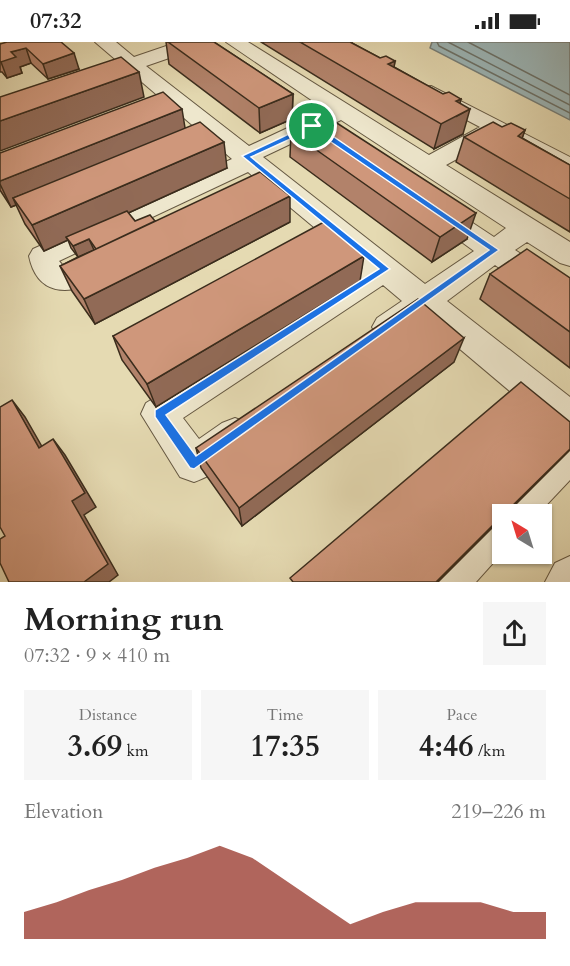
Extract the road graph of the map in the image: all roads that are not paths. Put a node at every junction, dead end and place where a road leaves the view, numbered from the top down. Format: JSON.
{"nodes":[{"id":1,"x":104,"y":42,"type":"edge"},
{"id":2,"x":235,"y":42,"type":"edge"},
{"id":3,"x":200,"y":47,"type":"edge"},
{"id":4,"x":132,"y":64,"type":"junction"},
{"id":5,"x":412,"y":82,"type":"edge"},
{"id":6,"x":344,"y":111,"type":"junction"},
{"id":7,"x":496,"y":128,"type":"junction"},
{"id":8,"x":246,"y":156,"type":"junction"},
{"id":9,"x":428,"y":165,"type":"junction"},
{"id":10,"x":570,"y":167,"type":"edge"},
{"id":11,"x":276,"y":181,"type":"junction"},
{"id":12,"x":418,"y":198,"type":"edge"},
{"id":13,"x":215,"y":212,"type":"edge"},
{"id":14,"x":526,"y":228,"type":"junction"},
{"id":15,"x":495,"y":250,"type":"junction"},
{"id":16,"x":132,"y":252,"type":"edge"},
{"id":17,"x":570,"y":256,"type":"edge"},
{"id":18,"x":386,"y":269,"type":"junction"},
{"id":19,"x":424,"y":301,"type":"junction"},
{"id":20,"x":570,"y":302,"type":"edge"},
{"id":21,"x":367,"y":342,"type":"edge"},
{"id":22,"x":261,"y":416,"type":"edge"},
{"id":23,"x":570,"y":419,"type":"edge"},
{"id":24,"x":570,"y":453,"type":"edge"},
{"id":25,"x":521,"y":504,"type":"edge"},
{"id":26,"x":492,"y":534,"type":"edge"},
{"id":27,"x":570,"y":578,"type":"edge"},
{"id":28,"x":446,"y":582,"type":"edge"},
{"id":29,"x":567,"y":582,"type":"edge"}],
"edges":[{"from":1,"to":4,"type":"street"},
{"from":2,"to":6,"type":"street"},
{"from":3,"to":4,"type":"street"},
{"from":4,"to":8,"type":"street"},
{"from":5,"to":7,"type":"street"},
{"from":6,"to":8,"type":"street"},
{"from":6,"to":9,"type":"street"},
{"from":7,"to":9,"type":"street"},
{"from":7,"to":10,"type":"street"},
{"from":8,"to":11,"type":"street"},
{"from":8,"to":16,"type":"street"},
{"from":9,"to":14,"type":"street"},
{"from":11,"to":13,"type":"street"},
{"from":11,"to":18,"type":"street"},
{"from":12,"to":15,"type":"street"},
{"from":14,"to":15,"type":"street"},
{"from":14,"to":17,"type":"street"},
{"from":15,"to":19,"type":"street"},
{"from":15,"to":20,"type":"street"},
{"from":18,"to":19,"type":"street"},
{"from":18,"to":22,"type":"street"},
{"from":19,"to":21,"type":"street"},
{"from":19,"to":23,"type":"street"},
{"from":24,"to":25,"type":"street"},
{"from":26,"to":28,"type":"street"},
{"from":27,"to":29,"type":"street"}]}
